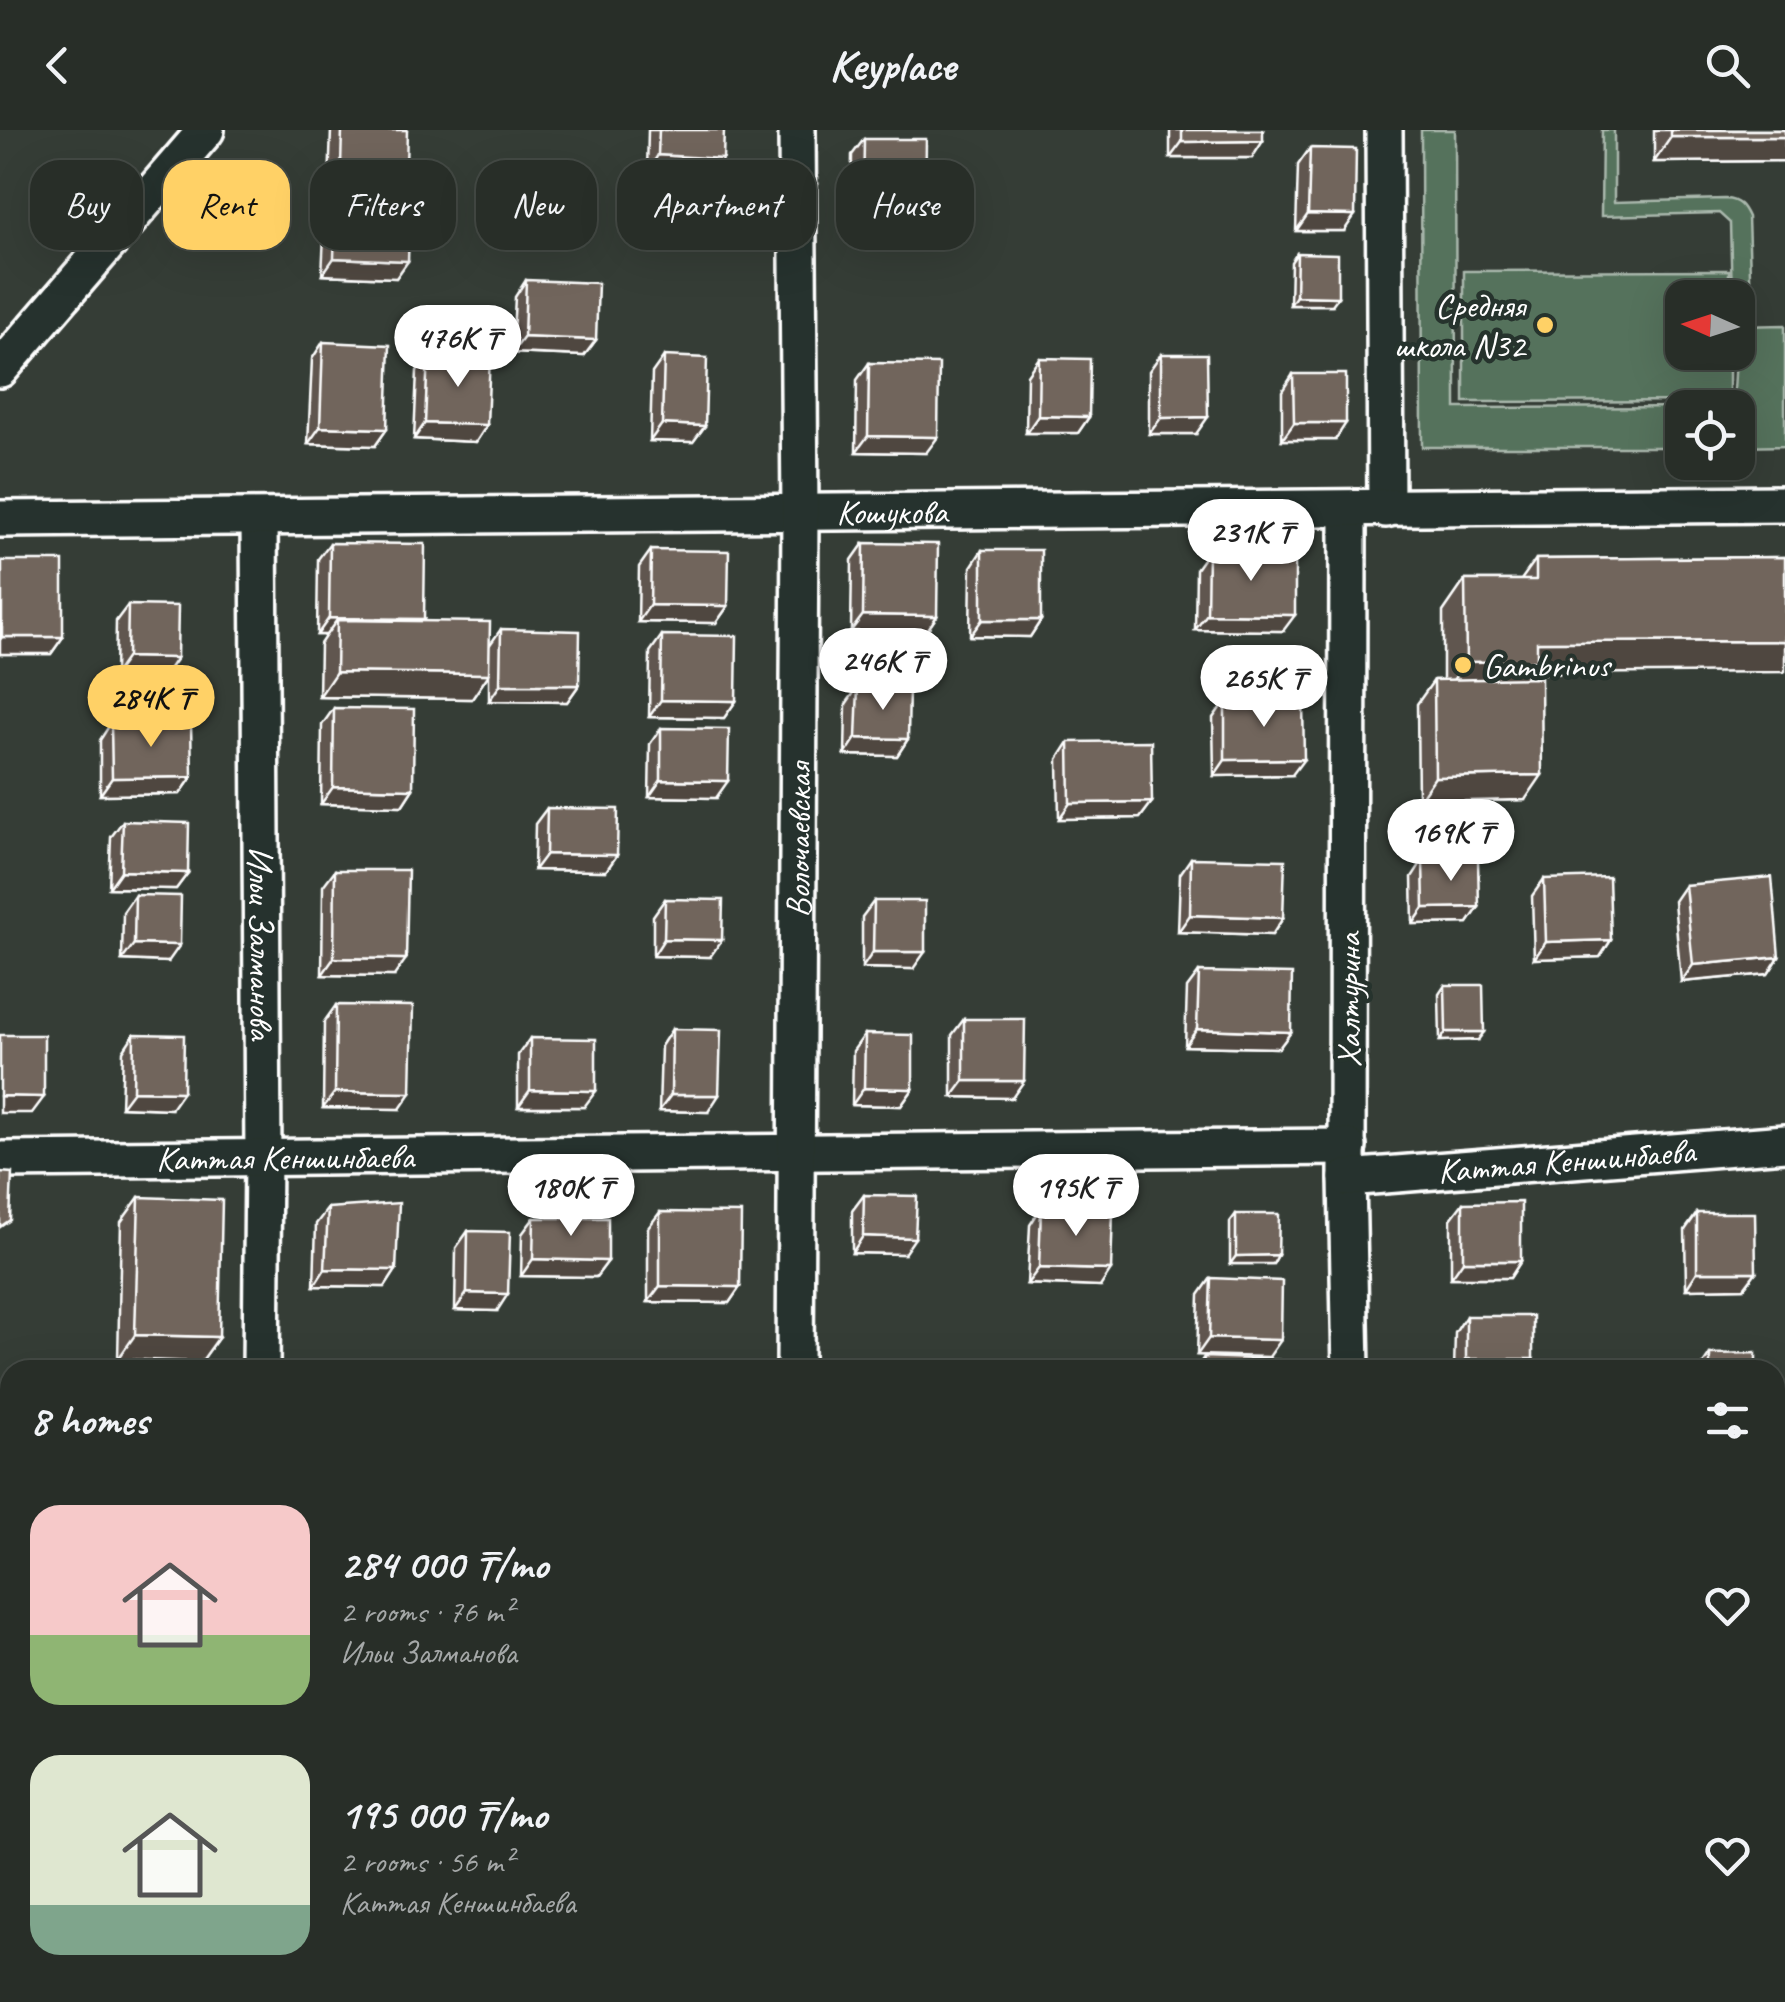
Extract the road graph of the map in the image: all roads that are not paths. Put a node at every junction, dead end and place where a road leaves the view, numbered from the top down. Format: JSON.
{"nodes":[{"id":1,"x":206,"y":130,"type":"edge"},
{"id":2,"x":797,"y":130,"type":"edge"},
{"id":3,"x":1384,"y":130,"type":"edge"},
{"id":4,"x":0,"y":370,"type":"edge"},
{"id":5,"x":1785,"y":504,"type":"edge"},
{"id":6,"x":1386,"y":509,"type":"junction"},
{"id":7,"x":1348,"y":510,"type":"junction"},
{"id":8,"x":800,"y":514,"type":"junction"},
{"id":9,"x":259,"y":518,"type":"junction"},
{"id":10,"x":0,"y":520,"type":"edge"},
{"id":11,"x":1785,"y":1143,"type":"edge"},
{"id":12,"x":794,"y":1152,"type":"junction"},
{"id":13,"x":264,"y":1158,"type":"junction"},
{"id":14,"x":0,"y":1160,"type":"edge"},
{"id":15,"x":1348,"y":1163,"type":"junction"},
{"id":16,"x":261,"y":1360,"type":"edge"},
{"id":17,"x":795,"y":1360,"type":"edge"},
{"id":18,"x":1351,"y":1360,"type":"edge"}],
"edges":[{"from":1,"to":4,"type":"street"},
{"from":2,"to":8,"type":"street","name":"Волочаевская"},
{"from":3,"to":6,"type":"street"},
{"from":5,"to":6,"type":"street","name":"Кошукова"},
{"from":6,"to":7,"type":"street","name":"Кошукова"},
{"from":7,"to":8,"type":"street","name":"Кошукова"},
{"from":7,"to":15,"type":"street","name":"Халтурина"},
{"from":8,"to":9,"type":"street","name":"Кошукова"},
{"from":8,"to":12,"type":"street","name":"Волочаевская"},
{"from":9,"to":10,"type":"street","name":"Кошукова"},
{"from":9,"to":13,"type":"street","name":"Ильи Залманова"},
{"from":11,"to":15,"type":"street","name":"Каттая Кеншинбаева"},
{"from":12,"to":13,"type":"street","name":"Каттая Кеншинбаева"},
{"from":12,"to":15,"type":"street","name":"Каттая Кеншинбаева"},
{"from":12,"to":17,"type":"street","name":"Волочаевская"},
{"from":13,"to":14,"type":"street","name":"Каттая Кеншинбаева"},
{"from":13,"to":16,"type":"street","name":"Ильи Залманова"},
{"from":15,"to":18,"type":"street","name":"Халтурина"}]}
